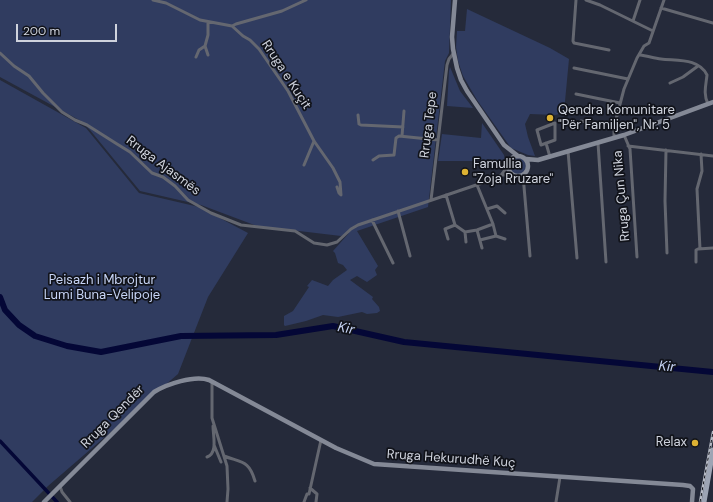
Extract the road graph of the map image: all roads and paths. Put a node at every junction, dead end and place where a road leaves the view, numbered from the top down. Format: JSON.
{"nodes":[{"id":1,"x":153,"y":0,"type":"edge"},
{"id":2,"x":306,"y":0,"type":"edge"},
{"id":3,"x":455,"y":0,"type":"edge"},
{"id":4,"x":576,"y":0,"type":"edge"},
{"id":5,"x":586,"y":0,"type":"edge"},
{"id":6,"x":640,"y":0,"type":"edge"},
{"id":7,"x":664,"y":0,"type":"edge"},
{"id":8,"x":594,"y":1,"type":"edge"},
{"id":9,"x":661,"y":8,"type":"junction"},
{"id":10,"x":633,"y":21,"type":"junction"},
{"id":11,"x":208,"y":22,"type":"junction"},
{"id":12,"x":713,"y":23,"type":"edge"},
{"id":13,"x":232,"y":26,"type":"junction"},
{"id":14,"x":653,"y":31,"type":"junction"},
{"id":15,"x":205,"y":46,"type":"junction"},
{"id":16,"x":609,"y":50,"type":"dead end"},
{"id":17,"x":0,"y":53,"type":"edge"},
{"id":18,"x":453,"y":54,"type":"junction"},
{"id":19,"x":208,"y":55,"type":"dead end"},
{"id":20,"x":640,"y":55,"type":"junction"},
{"id":21,"x":196,"y":57,"type":"dead end"},
{"id":22,"x":698,"y":66,"type":"junction"},
{"id":23,"x":574,"y":68,"type":"dead end"},
{"id":24,"x":628,"y":79,"type":"junction"},
{"id":25,"x":670,"y":83,"type":"dead end"},
{"id":26,"x":576,"y":94,"type":"dead end"},
{"id":27,"x":620,"y":103,"type":"junction"},
{"id":28,"x":710,"y":104,"type":"edge"},
{"id":29,"x":404,"y":111,"type":"dead end"},
{"id":30,"x":358,"y":115,"type":"dead end"},
{"id":31,"x":581,"y":121,"type":"dead end"},
{"id":32,"x":403,"y":127,"type":"junction"},
{"id":33,"x":614,"y":127,"type":"junction"},
{"id":34,"x":624,"y":135,"type":"junction"},
{"id":35,"x":402,"y":136,"type":"junction"},
{"id":36,"x":614,"y":138,"type":"junction"},
{"id":37,"x":438,"y":140,"type":"junction"},
{"id":38,"x":314,"y":141,"type":"junction"},
{"id":39,"x":598,"y":142,"type":"junction"},
{"id":40,"x":546,"y":143,"type":"junction"},
{"id":41,"x":628,"y":146,"type":"junction"},
{"id":42,"x":506,"y":148,"type":"junction"},
{"id":43,"x":666,"y":150,"type":"junction"},
{"id":44,"x":568,"y":151,"type":"junction"},
{"id":45,"x":701,"y":154,"type":"junction"},
{"id":46,"x":518,"y":156,"type":"junction"},
{"id":47,"x":713,"y":156,"type":"edge"},
{"id":48,"x":550,"y":157,"type":"junction"},
{"id":49,"x":526,"y":159,"type":"junction"},
{"id":50,"x":373,"y":160,"type":"dead end"},
{"id":51,"x":538,"y":160,"type":"junction"},
{"id":52,"x":508,"y":164,"type":"junction"},
{"id":53,"x":304,"y":165,"type":"dead end"},
{"id":54,"x":528,"y":168,"type":"junction"},
{"id":55,"x":501,"y":175,"type":"junction"},
{"id":56,"x":513,"y":175,"type":"junction"},
{"id":57,"x":523,"y":175,"type":"junction"},
{"id":58,"x":477,"y":185,"type":"junction"},
{"id":59,"x":337,"y":187,"type":"dead end"},
{"id":60,"x":446,"y":195,"type":"junction"},
{"id":61,"x":432,"y":200,"type":"junction"},
{"id":62,"x":487,"y":209,"type":"junction"},
{"id":63,"x":398,"y":211,"type":"junction"},
{"id":64,"x":505,"y":213,"type":"dead end"},
{"id":65,"x":372,"y":220,"type":"junction"},
{"id":66,"x":493,"y":224,"type":"junction"},
{"id":67,"x":455,"y":225,"type":"junction"},
{"id":68,"x":477,"y":230,"type":"junction"},
{"id":69,"x":465,"y":232,"type":"junction"},
{"id":70,"x":496,"y":236,"type":"junction"},
{"id":71,"x":448,"y":239,"type":"dead end"},
{"id":72,"x":505,"y":239,"type":"dead end"},
{"id":73,"x":480,"y":240,"type":"junction"},
{"id":74,"x":466,"y":242,"type":"dead end"},
{"id":75,"x":482,"y":248,"type":"dead end"},
{"id":76,"x":713,"y":248,"type":"edge"},
{"id":77,"x":700,"y":249,"type":"junction"},
{"id":78,"x":667,"y":253,"type":"dead end"},
{"id":79,"x":410,"y":256,"type":"dead end"},
{"id":80,"x":530,"y":256,"type":"dead end"},
{"id":81,"x":637,"y":257,"type":"dead end"},
{"id":82,"x":577,"y":258,"type":"dead end"},
{"id":83,"x":606,"y":262,"type":"dead end"},
{"id":84,"x":696,"y":262,"type":"dead end"},
{"id":85,"x":393,"y":263,"type":"dead end"},
{"id":86,"x":212,"y":383,"type":"junction"},
{"id":87,"x":212,"y":422,"type":"junction"},
{"id":88,"x":321,"y":440,"type":"junction"},
{"id":89,"x":214,"y":445,"type":"junction"},
{"id":90,"x":713,"y":450,"type":"edge"},
{"id":91,"x":224,"y":456,"type":"junction"},
{"id":92,"x":207,"y":457,"type":"dead end"},
{"id":93,"x":221,"y":462,"type":"dead end"},
{"id":94,"x":560,"y":477,"type":"junction"},
{"id":95,"x":255,"y":481,"type":"dead end"},
{"id":96,"x":60,"y":486,"type":"junction"},
{"id":97,"x":310,"y":488,"type":"junction"},
{"id":98,"x":45,"y":501,"type":"edge"},
{"id":99,"x":70,"y":502,"type":"edge"},
{"id":100,"x":227,"y":502,"type":"edge"},
{"id":101,"x":304,"y":502,"type":"edge"},
{"id":102,"x":316,"y":502,"type":"edge"},
{"id":103,"x":556,"y":502,"type":"edge"},
{"id":104,"x":692,"y":502,"type":"edge"},
{"id":105,"x":704,"y":502,"type":"edge"}],
"edges":[{"from":1,"to":11,"type":"street"},
{"from":2,"to":13,"type":"street"},
{"from":3,"to":18,"type":"street","name":"Rruga Tepe"},
{"from":4,"to":16,"type":"street"},
{"from":5,"to":8,"type":"street"},
{"from":6,"to":10,"type":"street"},
{"from":7,"to":9,"type":"street"},
{"from":8,"to":10,"type":"street"},
{"from":9,"to":12,"type":"street"},
{"from":9,"to":14,"type":"street"},
{"from":10,"to":14,"type":"street"},
{"from":11,"to":13,"type":"street"},
{"from":11,"to":15,"type":"street"},
{"from":13,"to":38,"type":"street","name":"Rruga e Kuçit"},
{"from":14,"to":20,"type":"street"},
{"from":15,"to":19,"type":"street"},
{"from":15,"to":21,"type":"street"},
{"from":17,"to":65,"type":"street","name":"Rruga Ajasmës"},
{"from":18,"to":37,"type":"street","name":"Rruga Tepe"},
{"from":18,"to":42,"type":"street","name":"Rruga Tepe"},
{"from":20,"to":22,"type":"street"},
{"from":20,"to":24,"type":"street"},
{"from":22,"to":25,"type":"street"},
{"from":22,"to":28,"type":"street"},
{"from":23,"to":24,"type":"street"},
{"from":24,"to":27,"type":"street"},
{"from":26,"to":27,"type":"street"},
{"from":27,"to":33,"type":"street"},
{"from":28,"to":34,"type":"street"},
{"from":29,"to":32,"type":"street"},
{"from":30,"to":32,"type":"street"},
{"from":31,"to":33,"type":"street"},
{"from":32,"to":35,"type":"street"},
{"from":33,"to":36,"type":"street"},
{"from":34,"to":36,"type":"street"},
{"from":34,"to":41,"type":"street","name":"Rruga Çun Nika"},
{"from":35,"to":37,"type":"street"},
{"from":35,"to":50,"type":"street"},
{"from":36,"to":39,"type":"street"},
{"from":37,"to":61,"type":"street","name":"Rruga Tepe"},
{"from":38,"to":53,"type":"street"},
{"from":38,"to":59,"type":"street","name":"Rruga e Kuçit"},
{"from":39,"to":44,"type":"street"},
{"from":39,"to":83,"type":"street"},
{"from":40,"to":40,"type":"street"},
{"from":40,"to":48,"type":"street"},
{"from":41,"to":43,"type":"street"},
{"from":41,"to":81,"type":"street","name":"Rruga Çun Nika"},
{"from":42,"to":46,"type":"street","name":"Rruga Tepe"},
{"from":42,"to":52,"type":"street","name":"Rruga Tepe"},
{"from":43,"to":45,"type":"street"},
{"from":43,"to":78,"type":"street"},
{"from":44,"to":48,"type":"street"},
{"from":44,"to":82,"type":"street"},
{"from":45,"to":47,"type":"street"},
{"from":45,"to":77,"type":"street"},
{"from":46,"to":49,"type":"street"},
{"from":46,"to":52,"type":"street"},
{"from":48,"to":51,"type":"street"},
{"from":49,"to":51,"type":"street"},
{"from":49,"to":54,"type":"street"},
{"from":51,"to":54,"type":"street"},
{"from":52,"to":55,"type":"street"},
{"from":52,"to":56,"type":"street"},
{"from":54,"to":57,"type":"street"},
{"from":55,"to":56,"type":"street"},
{"from":55,"to":58,"type":"street"},
{"from":56,"to":57,"type":"street"},
{"from":57,"to":80,"type":"street"},
{"from":58,"to":60,"type":"street"},
{"from":58,"to":62,"type":"street"},
{"from":60,"to":61,"type":"street"},
{"from":60,"to":67,"type":"street"},
{"from":61,"to":63,"type":"street"},
{"from":62,"to":64,"type":"street"},
{"from":62,"to":66,"type":"street"},
{"from":63,"to":65,"type":"street"},
{"from":63,"to":79,"type":"street"},
{"from":65,"to":85,"type":"street"},
{"from":66,"to":68,"type":"street"},
{"from":66,"to":70,"type":"street"},
{"from":67,"to":69,"type":"street"},
{"from":67,"to":71,"type":"street"},
{"from":68,"to":69,"type":"street"},
{"from":68,"to":73,"type":"street"},
{"from":69,"to":74,"type":"street"},
{"from":70,"to":72,"type":"street"},
{"from":70,"to":73,"type":"street"},
{"from":73,"to":75,"type":"street"},
{"from":76,"to":77,"type":"street"},
{"from":77,"to":84,"type":"street"},
{"from":86,"to":87,"type":"street"},
{"from":86,"to":88,"type":"street","name":"Rruga Hekurudhë Kuç"},
{"from":86,"to":96,"type":"street","name":"Rruga Qendër"},
{"from":87,"to":89,"type":"street"},
{"from":87,"to":91,"type":"street"},
{"from":88,"to":94,"type":"street","name":"Rruga Hekurudhë Kuç"},
{"from":88,"to":97,"type":"street"},
{"from":89,"to":92,"type":"street"},
{"from":89,"to":93,"type":"street"},
{"from":90,"to":105,"type":"main road"},
{"from":91,"to":95,"type":"street"},
{"from":91,"to":100,"type":"street"},
{"from":94,"to":103,"type":"street"},
{"from":94,"to":104,"type":"street","name":"Rruga Hekurudhë Kuç"},
{"from":96,"to":98,"type":"street","name":"Rruga Qendër"},
{"from":96,"to":99,"type":"street"},
{"from":97,"to":101,"type":"street"},
{"from":97,"to":102,"type":"street"}]}
